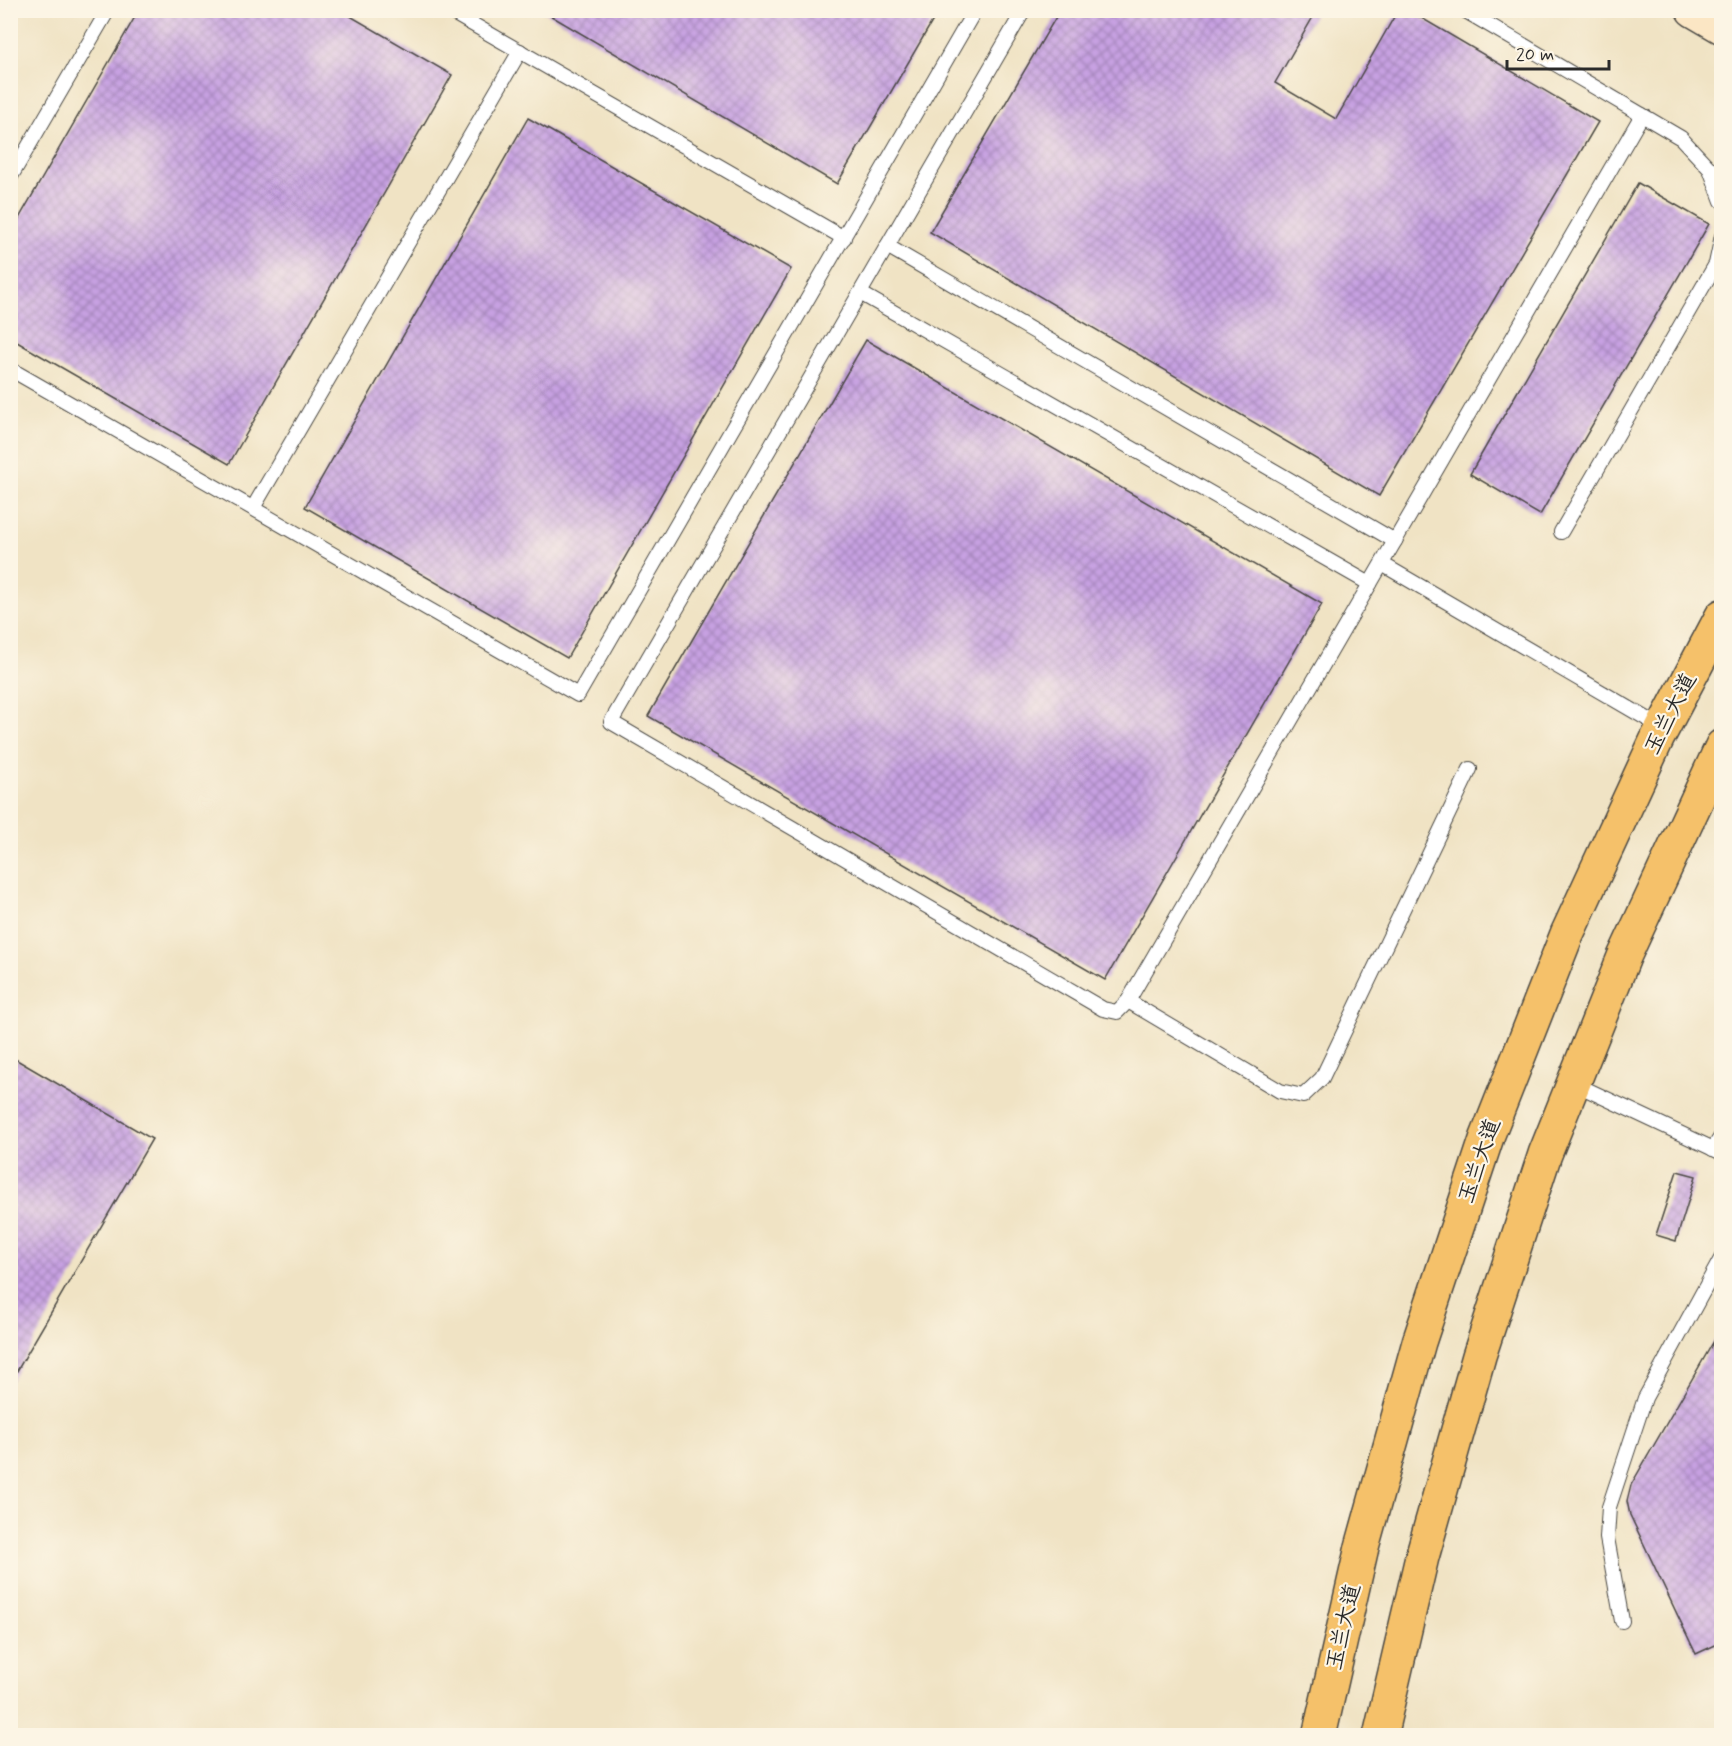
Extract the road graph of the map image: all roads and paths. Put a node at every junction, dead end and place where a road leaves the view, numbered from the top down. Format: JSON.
{"nodes":[{"id":1,"x":108,"y":10,"type":"edge"},
{"id":2,"x":448,"y":10,"type":"edge"},
{"id":3,"x":975,"y":10,"type":"edge"},
{"id":4,"x":1024,"y":10,"type":"edge"},
{"id":5,"x":1464,"y":10,"type":"edge"},
{"id":6,"x":1693,"y":10,"type":"edge"},
{"id":7,"x":1722,"y":27,"type":"edge"},
{"id":8,"x":520,"y":51,"type":"junction"},
{"id":9,"x":1642,"y":115,"type":"junction"},
{"id":10,"x":10,"y":178,"type":"edge"},
{"id":11,"x":1722,"y":201,"type":"edge"},
{"id":12,"x":1722,"y":236,"type":"edge"},
{"id":13,"x":844,"y":238,"type":"junction"},
{"id":14,"x":887,"y":246,"type":"junction"},
{"id":15,"x":860,"y":293,"type":"junction"},
{"id":16,"x":10,"y":369,"type":"edge"},
{"id":17,"x":253,"y":508,"type":"junction"},
{"id":18,"x":1561,"y":532,"type":"dead end"},
{"id":19,"x":1395,"y":541,"type":"junction"},
{"id":20,"x":1382,"y":564,"type":"junction"},
{"id":21,"x":1370,"y":584,"type":"junction"},
{"id":22,"x":1722,"y":616,"type":"edge"},
{"id":23,"x":1663,"y":728,"type":"junction"},
{"id":24,"x":1722,"y":746,"type":"edge"},
{"id":25,"x":1470,"y":770,"type":"dead end"},
{"id":26,"x":1128,"y":1001,"type":"junction"},
{"id":27,"x":1574,"y":1083,"type":"junction"},
{"id":28,"x":1722,"y":1135,"type":"edge"},
{"id":29,"x":1717,"y":1151,"type":"edge"},
{"id":30,"x":1722,"y":1257,"type":"edge"},
{"id":31,"x":1622,"y":1621,"type":"dead end"},
{"id":32,"x":1319,"y":1736,"type":"edge"},
{"id":33,"x":1380,"y":1736,"type":"edge"}],
"edges":[{"from":1,"to":10,"type":"lane"},
{"from":2,"to":8,"type":"lane"},
{"from":3,"to":13,"type":"lane"},
{"from":4,"to":14,"type":"lane"},
{"from":5,"to":9,"type":"lane"},
{"from":6,"to":7,"type":"street"},
{"from":8,"to":13,"type":"lane"},
{"from":8,"to":17,"type":"lane"},
{"from":9,"to":11,"type":"lane"},
{"from":9,"to":19,"type":"lane"},
{"from":12,"to":18,"type":"lane"},
{"from":13,"to":17,"type":"lane"},
{"from":14,"to":15,"type":"lane"},
{"from":14,"to":19,"type":"lane"},
{"from":15,"to":21,"type":"lane"},
{"from":15,"to":26,"type":"lane"},
{"from":16,"to":17,"type":"lane"},
{"from":19,"to":20,"type":"lane"},
{"from":20,"to":21,"type":"lane"},
{"from":20,"to":23,"type":"lane"},
{"from":21,"to":26,"type":"lane"},
{"from":22,"to":23,"type":"main road","name":"玉兰大道"},
{"from":23,"to":32,"type":"main road","name":"玉兰大道"},
{"from":24,"to":27,"type":"main road"},
{"from":25,"to":26,"type":"lane"},
{"from":27,"to":29,"type":"lane"},
{"from":27,"to":33,"type":"main road"},
{"from":28,"to":29,"type":"lane"},
{"from":30,"to":31,"type":"lane"}]}
